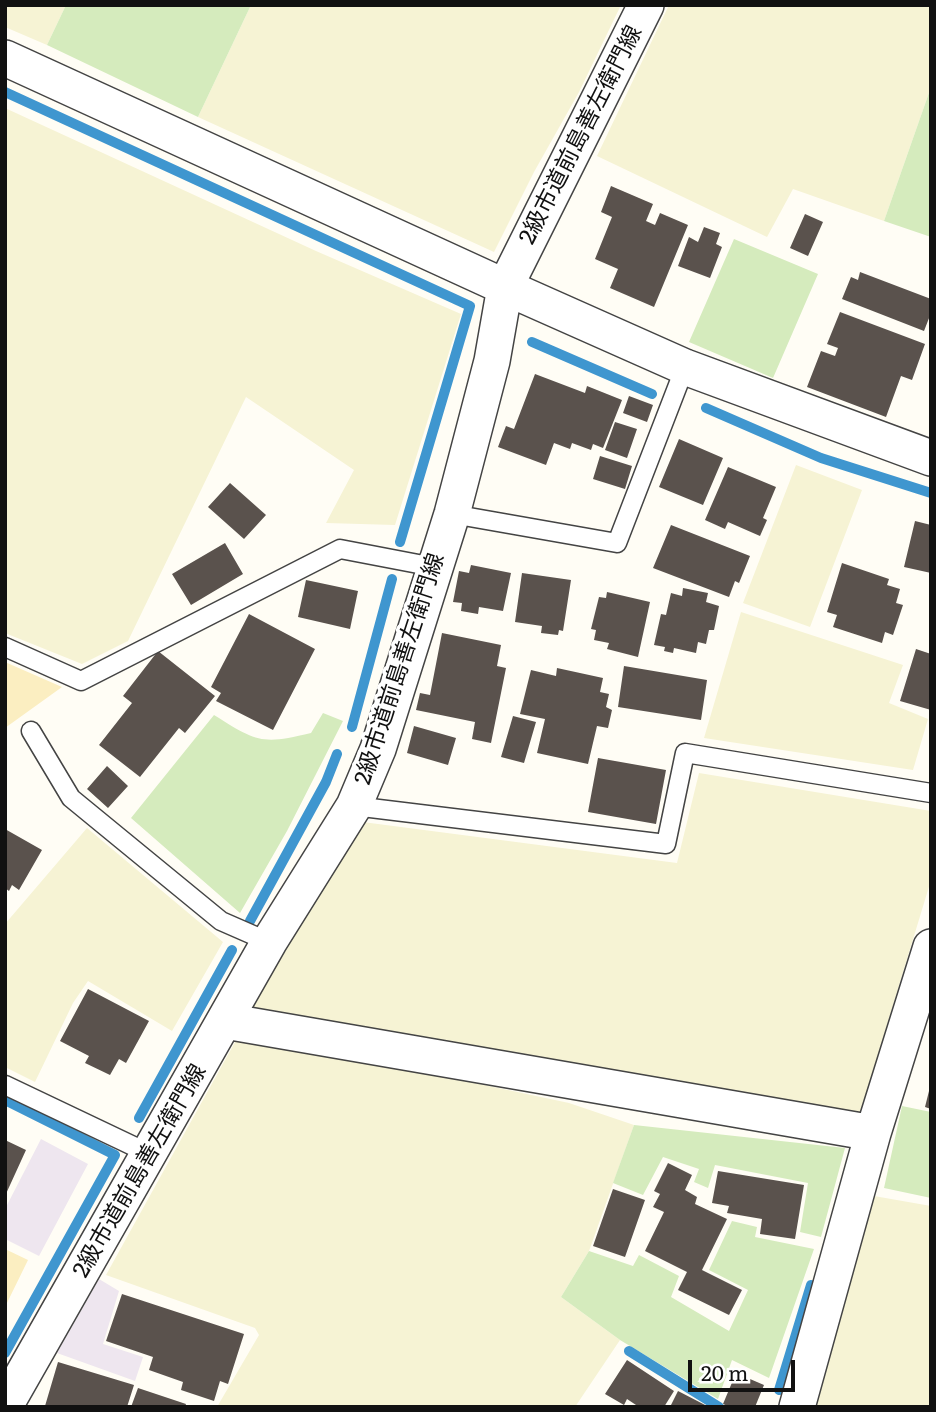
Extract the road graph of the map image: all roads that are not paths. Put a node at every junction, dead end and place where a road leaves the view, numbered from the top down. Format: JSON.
{"nodes":[{"id":1,"x":646,"y":5,"type":"edge"},
{"id":2,"x":5,"y":58,"type":"edge"},
{"id":3,"x":505,"y":287,"type":"junction"},
{"id":4,"x":684,"y":367,"type":"junction"},
{"id":5,"x":931,"y":458,"type":"edge"},
{"id":6,"x":452,"y":514,"type":"junction"},
{"id":7,"x":434,"y":567,"type":"junction"},
{"id":8,"x":5,"y":647,"type":"edge"},
{"id":9,"x":31,"y":731,"type":"dead end"},
{"id":10,"x":931,"y":793,"type":"edge"},
{"id":11,"x":354,"y":806,"type":"junction"},
{"id":12,"x":269,"y":942,"type":"junction"},
{"id":13,"x":931,"y":947,"type":"edge"},
{"id":14,"x":225,"y":1021,"type":"junction"},
{"id":15,"x":5,"y":1084,"type":"edge"},
{"id":16,"x":873,"y":1133,"type":"junction"},
{"id":17,"x":150,"y":1154,"type":"junction"},
{"id":18,"x":5,"y":1406,"type":"edge"},
{"id":19,"x":797,"y":1407,"type":"edge"}],
"edges":[{"from":1,"to":3,"type":"street","name":"2級市道前島善左衛門線"},
{"from":2,"to":3,"type":"street"},
{"from":3,"to":4,"type":"street"},
{"from":3,"to":6,"type":"street","name":"2級市道前島善左衛門線"},
{"from":4,"to":5,"type":"street"},
{"from":4,"to":6,"type":"lane"},
{"from":6,"to":7,"type":"street","name":"2級市道前島善左衛門線"},
{"from":7,"to":8,"type":"lane"},
{"from":7,"to":11,"type":"street","name":"2級市道前島善左衛門線"},
{"from":9,"to":12,"type":"lane"},
{"from":10,"to":11,"type":"lane"},
{"from":11,"to":12,"type":"street","name":"2級市道前島善左衛門線"},
{"from":12,"to":14,"type":"street","name":"2級市道前島善左衛門線"},
{"from":13,"to":16,"type":"street"},
{"from":14,"to":16,"type":"street"},
{"from":14,"to":17,"type":"street","name":"2級市道前島善左衛門線"},
{"from":15,"to":17,"type":"lane"},
{"from":16,"to":19,"type":"street"},
{"from":17,"to":18,"type":"street","name":"2級市道前島善左衛門線"}]}
